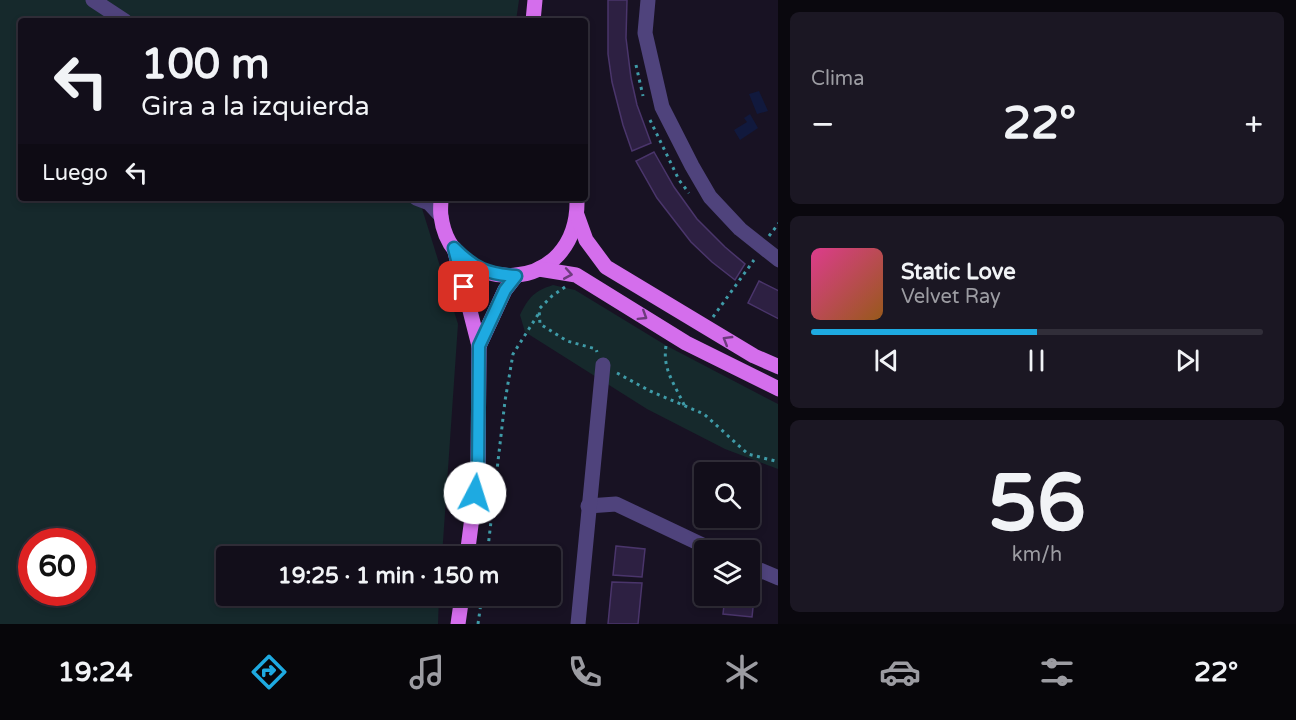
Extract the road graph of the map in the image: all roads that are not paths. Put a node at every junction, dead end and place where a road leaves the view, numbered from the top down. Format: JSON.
{"nodes":[{"id":1,"x":93,"y":0,"type":"edge"},
{"id":2,"x":535,"y":0,"type":"edge"},
{"id":3,"x":648,"y":0,"type":"edge"},
{"id":4,"x":120,"y":18,"type":"edge"},
{"id":5,"x":533,"y":18,"type":"edge"},
{"id":6,"x":424,"y":201,"type":"edge"},
{"id":7,"x":441,"y":201,"type":"edge"},
{"id":8,"x":577,"y":201,"type":"edge"},
{"id":9,"x":577,"y":215,"type":"junction"},
{"id":10,"x":441,"y":216,"type":"junction"},
{"id":11,"x":454,"y":248,"type":"junction"},
{"id":12,"x":778,"y":260,"type":"edge"},
{"id":13,"x":539,"y":269,"type":"junction"},
{"id":14,"x":516,"y":276,"type":"junction"},
{"id":15,"x":479,"y":346,"type":"junction"},
{"id":16,"x":603,"y":365,"type":"road end"},
{"id":17,"x":778,"y":367,"type":"edge"},
{"id":18,"x":778,"y":390,"type":"edge"},
{"id":19,"x":588,"y":506,"type":"junction"},
{"id":20,"x":694,"y":541,"type":"edge"},
{"id":21,"x":468,"y":546,"type":"edge"},
{"id":22,"x":760,"y":570,"type":"edge"},
{"id":23,"x":778,"y":578,"type":"edge"},
{"id":24,"x":461,"y":606,"type":"edge"},
{"id":25,"x":458,"y":624,"type":"edge"},
{"id":26,"x":578,"y":624,"type":"edge"}],
"edges":[{"from":1,"to":4,"type":"street"},
{"from":2,"to":5,"type":"main road"},
{"from":3,"to":12,"type":"street"},
{"from":6,"to":10,"type":"street"},
{"from":7,"to":10,"type":"main road"},
{"from":8,"to":9,"type":"main road"},
{"from":9,"to":13,"type":"main road"},
{"from":17,"to":9,"type":"main road","one_way":true},
{"from":10,"to":11,"type":"main road"},
{"from":11,"to":14,"type":"main road"},
{"from":11,"to":15,"type":"main road"},
{"from":13,"to":14,"type":"main road"},
{"from":13,"to":18,"type":"main road","one_way":true},
{"from":14,"to":15,"type":"main road"},
{"from":15,"to":21,"type":"main road"},
{"from":16,"to":19,"type":"street"},
{"from":19,"to":20,"type":"street"},
{"from":19,"to":26,"type":"street"},
{"from":22,"to":23,"type":"street"},
{"from":24,"to":25,"type":"main road"}]}
